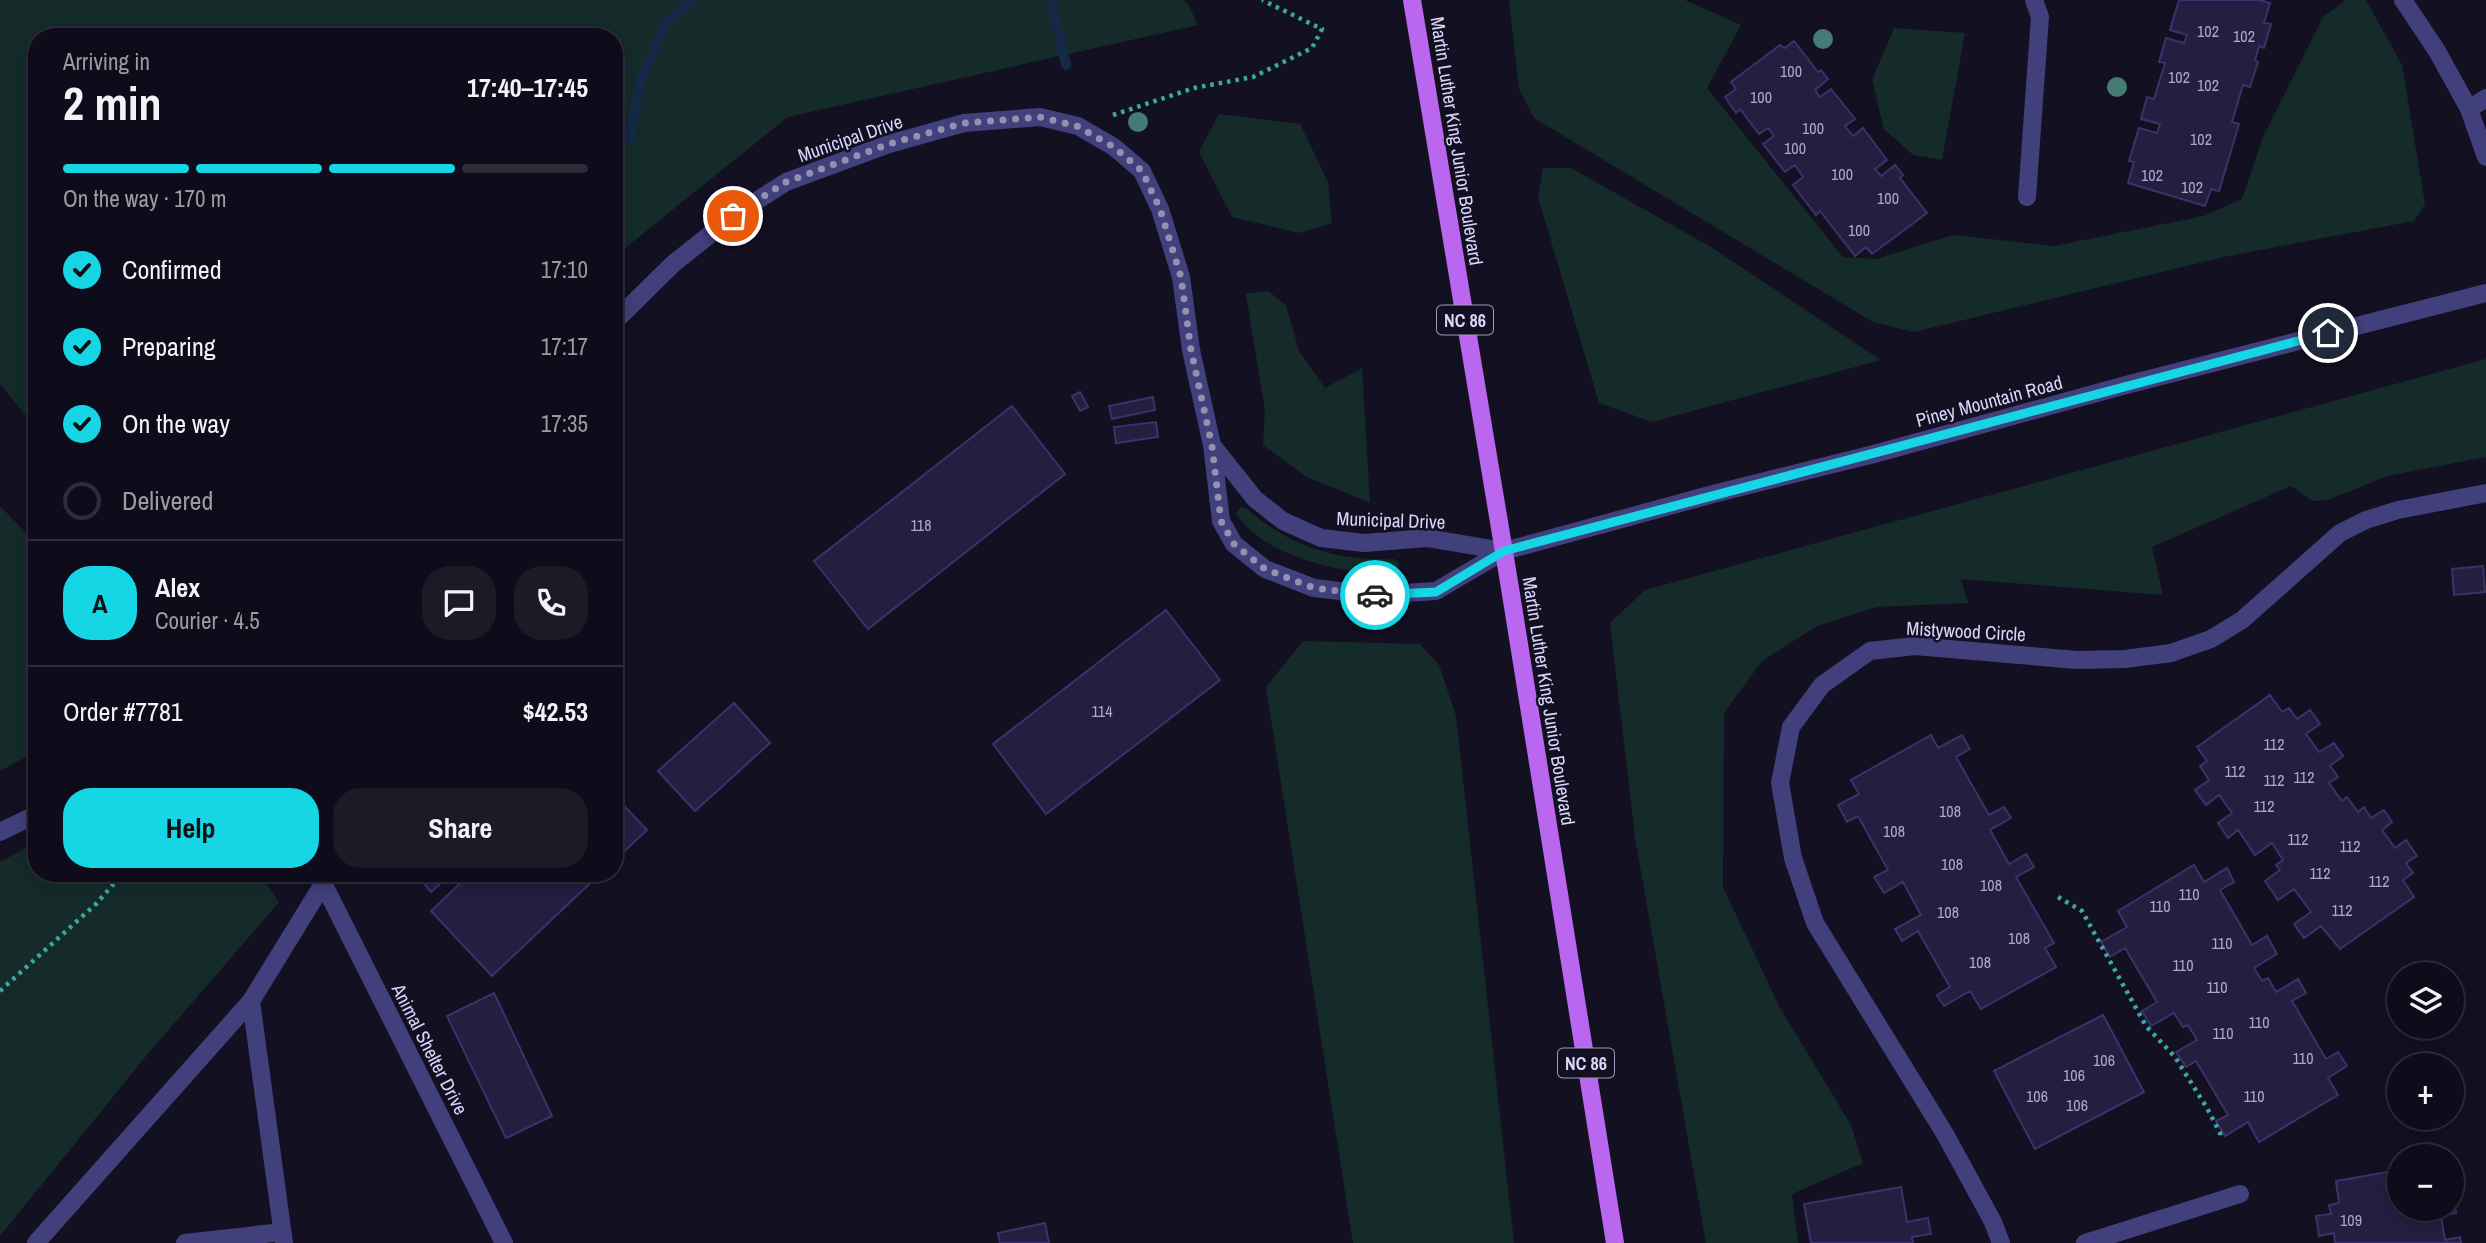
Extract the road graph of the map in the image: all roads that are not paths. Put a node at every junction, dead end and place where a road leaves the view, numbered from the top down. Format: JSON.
{"nodes":[{"id":1,"x":1412,"y":0,"type":"edge"},
{"id":2,"x":2034,"y":0,"type":"edge"},
{"id":3,"x":2403,"y":0,"type":"edge"},
{"id":4,"x":2486,"y":98,"type":"edge"},
{"id":5,"x":2469,"y":109,"type":"junction"},
{"id":6,"x":2486,"y":157,"type":"edge"},
{"id":7,"x":2027,"y":197,"type":"dead end"},
{"id":8,"x":2486,"y":293,"type":"edge"},
{"id":9,"x":623,"y":313,"type":"edge"},
{"id":10,"x":1212,"y":446,"type":"junction"},
{"id":11,"x":2486,"y":493,"type":"edge"},
{"id":12,"x":1504,"y":551,"type":"junction"},
{"id":13,"x":28,"y":818,"type":"edge"},
{"id":14,"x":0,"y":832,"type":"edge"},
{"id":15,"x":318,"y":882,"type":"edge"},
{"id":16,"x":322,"y":882,"type":"edge"},
{"id":17,"x":251,"y":1001,"type":"junction"},
{"id":18,"x":2240,"y":1194,"type":"dead end"},
{"id":19,"x":283,"y":1237,"type":"edge"},
{"id":20,"x":36,"y":1243,"type":"edge"},
{"id":21,"x":185,"y":1243,"type":"edge"},
{"id":22,"x":504,"y":1243,"type":"edge"},
{"id":23,"x":1615,"y":1243,"type":"edge"},
{"id":24,"x":2001,"y":1243,"type":"edge"},
{"id":25,"x":2085,"y":1243,"type":"edge"}],
"edges":[{"from":1,"to":12,"type":"main road","name":"Martin Luther King Junior Boulevard","number":"NC 86"},
{"from":2,"to":7,"type":"street"},
{"from":3,"to":5,"type":"street"},
{"from":4,"to":5,"type":"street"},
{"from":5,"to":6,"type":"street"},
{"from":8,"to":12,"type":"street","name":"Piney Mountain Road"},
{"from":9,"to":10,"type":"street","name":"Municipal Drive"},
{"from":10,"to":12,"type":"street","name":"Municipal Drive"},
{"from":10,"to":12,"type":"street","name":"Municipal Drive"},
{"from":11,"to":24,"type":"street","name":"Mistywood Circle"},
{"from":12,"to":23,"type":"main road","name":"Martin Luther King Junior Boulevard","number":"NC 86"},
{"from":13,"to":14,"type":"street"},
{"from":15,"to":17,"type":"street"},
{"from":16,"to":22,"type":"street","name":"Animal Shelter Drive"},
{"from":17,"to":19,"type":"street"},
{"from":17,"to":20,"type":"street"},
{"from":18,"to":25,"type":"street"},
{"from":19,"to":21,"type":"street"}]}
